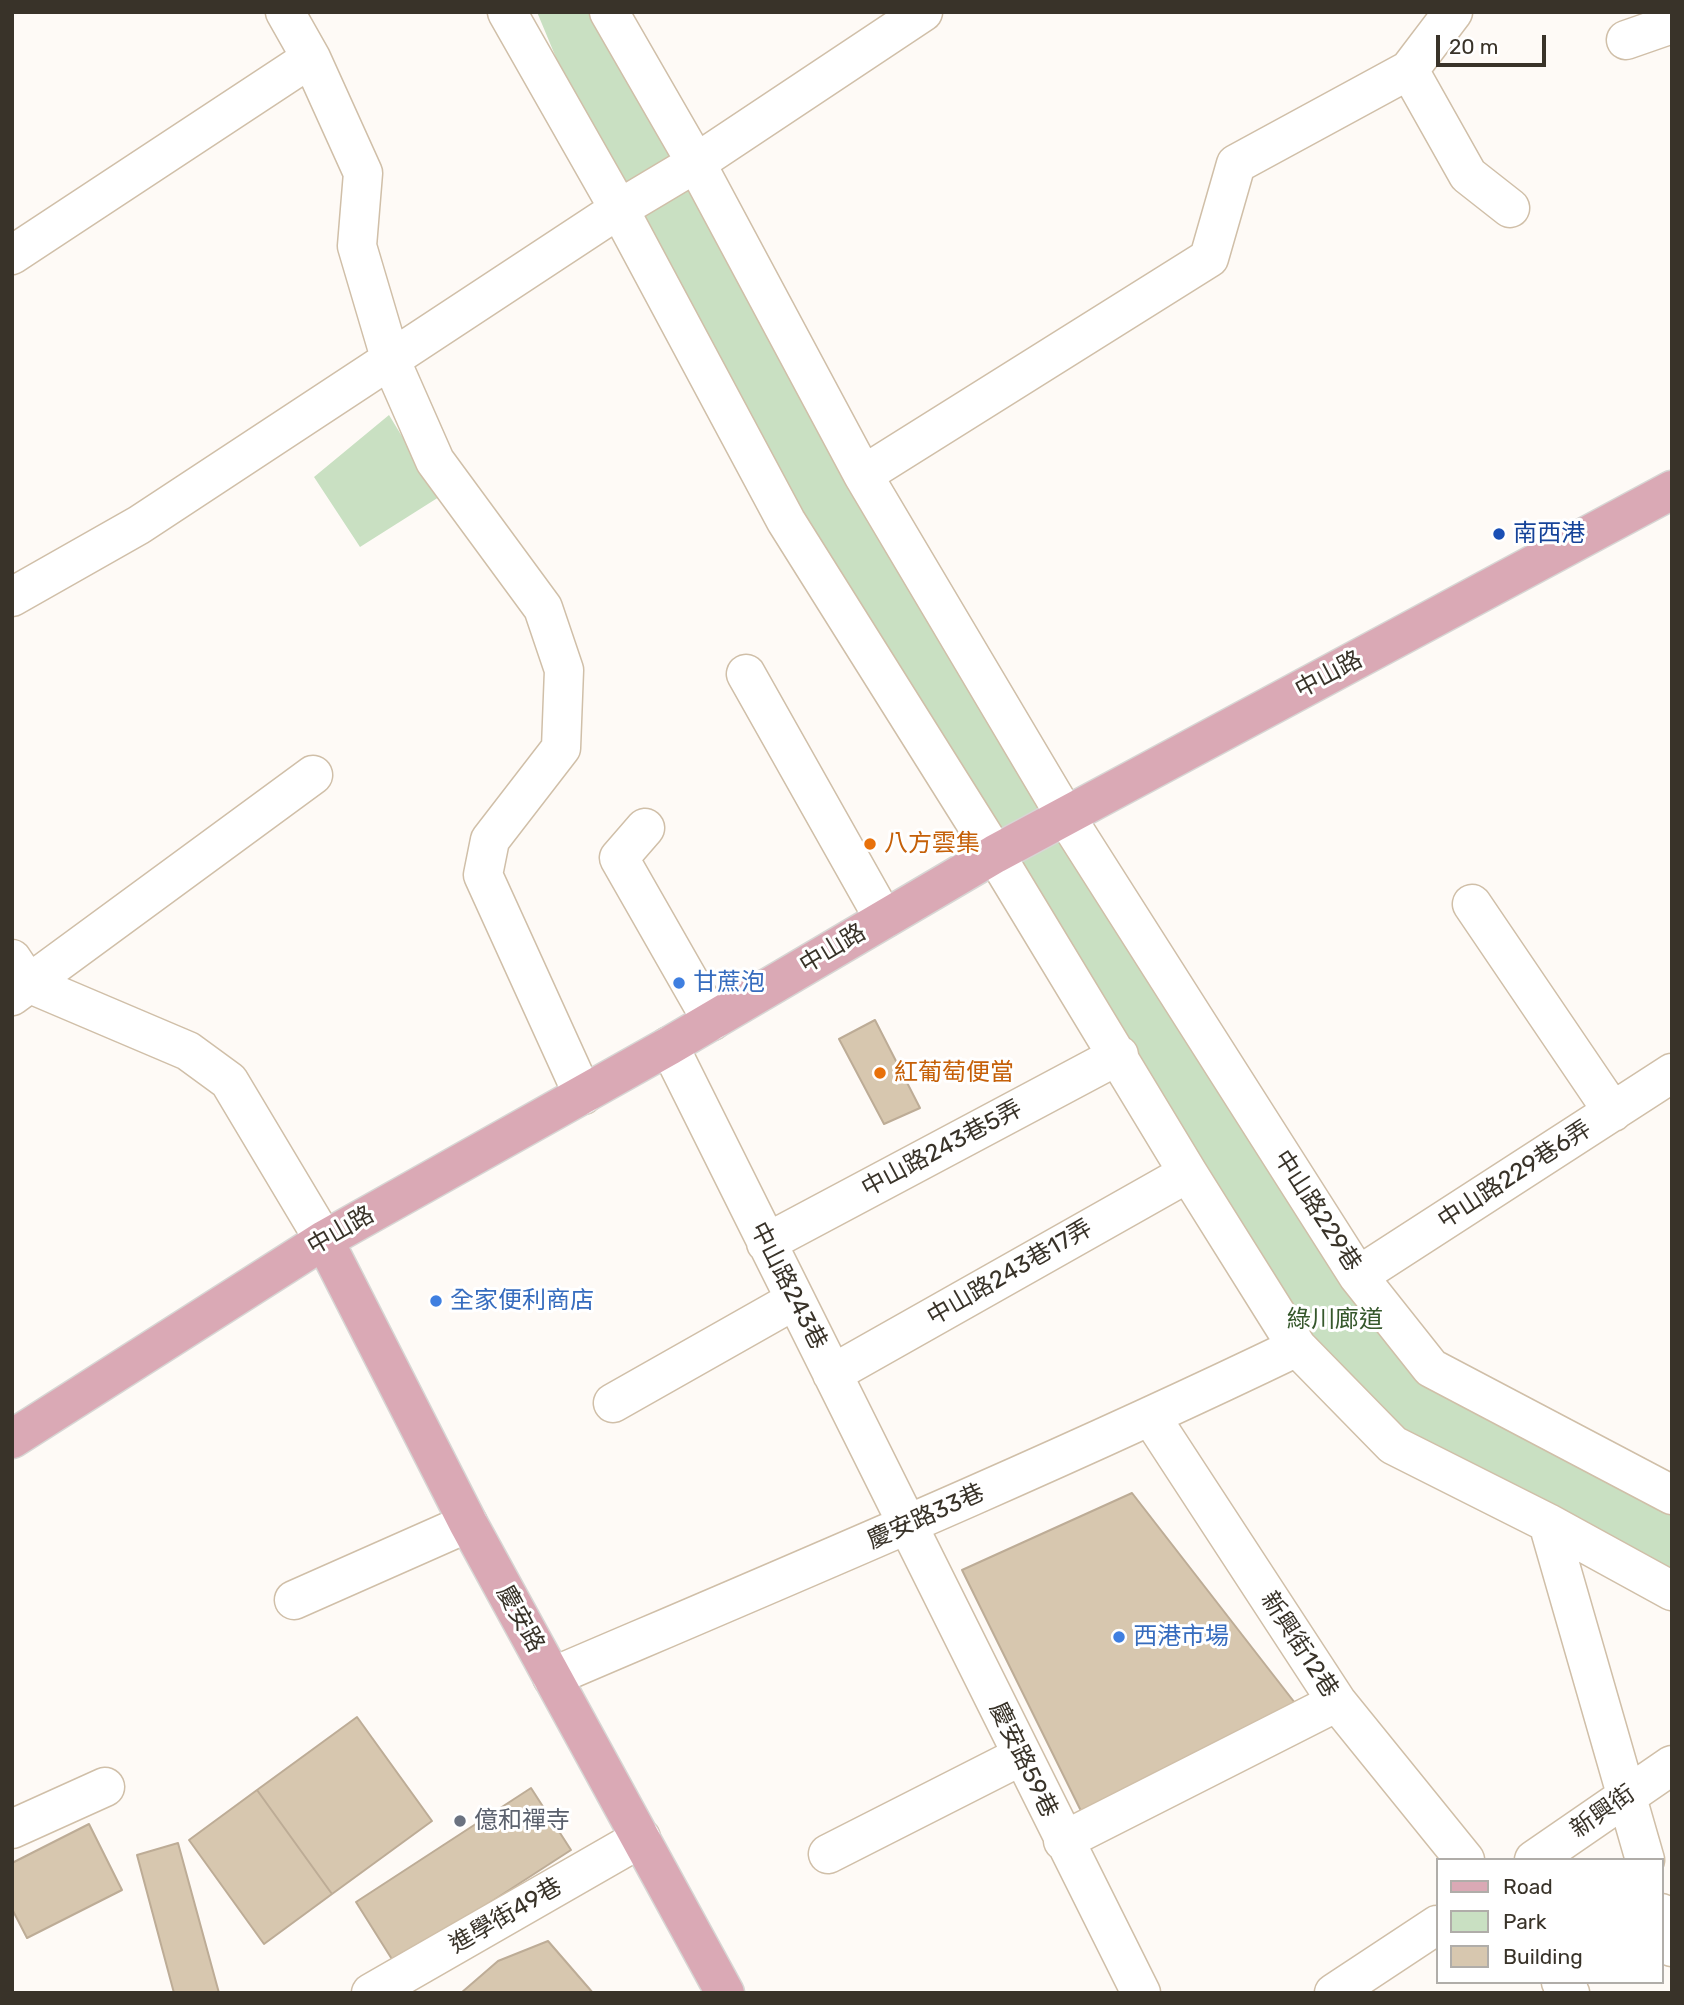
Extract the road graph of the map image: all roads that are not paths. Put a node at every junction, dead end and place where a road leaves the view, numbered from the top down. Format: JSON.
{"nodes":[{"id":1,"x":285,"y":12,"type":"edge"},
{"id":2,"x":508,"y":12,"type":"edge"},
{"id":3,"x":609,"y":12,"type":"edge"},
{"id":4,"x":923,"y":12,"type":"edge"},
{"id":5,"x":1453,"y":12,"type":"edge"},
{"id":6,"x":1672,"y":24,"type":"edge"},
{"id":7,"x":1626,"y":40,"type":"dead end"},
{"id":8,"x":311,"y":58,"type":"junction"},
{"id":9,"x":1409,"y":70,"type":"junction"},
{"id":10,"x":696,"y":163,"type":"junction"},
{"id":11,"x":1510,"y":208,"type":"dead end"},
{"id":12,"x":619,"y":209,"type":"junction"},
{"id":13,"x":12,"y":255,"type":"edge"},
{"id":14,"x":391,"y":361,"type":"junction"},
{"id":15,"x":863,"y":475,"type":"junction"},
{"id":16,"x":1672,"y":490,"type":"edge"},
{"id":17,"x":12,"y":597,"type":"edge"},
{"id":18,"x":746,"y":674,"type":"dead end"},
{"id":19,"x":313,"y":775,"type":"dead end"},
{"id":20,"x":1066,"y":817,"type":"junction"},
{"id":21,"x":645,"y":828,"type":"dead end"},
{"id":22,"x":995,"y":854,"type":"junction"},
{"id":23,"x":1472,"y":904,"type":"dead end"},
{"id":24,"x":884,"y":919,"type":"junction"},
{"id":25,"x":18,"y":979,"type":"edge"},
{"id":26,"x":712,"y":1021,"type":"junction"},
{"id":27,"x":669,"y":1046,"type":"junction"},
{"id":28,"x":1119,"y":1055,"type":"junction"},
{"id":29,"x":1672,"y":1073,"type":"edge"},
{"id":30,"x":583,"y":1095,"type":"junction"},
{"id":31,"x":1614,"y":1112,"type":"junction"},
{"id":32,"x":1188,"y":1173,"type":"junction"},
{"id":33,"x":324,"y":1240,"type":"junction"},
{"id":34,"x":766,"y":1243,"type":"junction"},
{"id":35,"x":1358,"y":1276,"type":"junction"},
{"id":36,"x":795,"y":1300,"type":"junction"},
{"id":37,"x":1297,"y":1347,"type":"junction"},
{"id":38,"x":832,"y":1374,"type":"junction"},
{"id":39,"x":613,"y":1403,"type":"dead end"},
{"id":40,"x":1151,"y":1418,"type":"junction"},
{"id":41,"x":12,"y":1438,"type":"edge"},
{"id":42,"x":1672,"y":1496,"type":"edge"},
{"id":43,"x":468,"y":1523,"type":"junction"},
{"id":44,"x":1548,"y":1523,"type":"junction"},
{"id":45,"x":909,"y":1525,"type":"junction"},
{"id":46,"x":1672,"y":1591,"type":"edge"},
{"id":47,"x":294,"y":1601,"type":"dead end"},
{"id":48,"x":552,"y":1676,"type":"junction"},
{"id":49,"x":1337,"y":1702,"type":"junction"},
{"id":50,"x":1021,"y":1756,"type":"junction"},
{"id":51,"x":1672,"y":1765,"type":"edge"},
{"id":52,"x":105,"y":1787,"type":"dead end"},
{"id":53,"x":1625,"y":1796,"type":"junction"},
{"id":54,"x":12,"y":1829,"type":"edge"},
{"id":55,"x":641,"y":1838,"type":"junction"},
{"id":56,"x":1063,"y":1841,"type":"junction"},
{"id":57,"x":828,"y":1854,"type":"dead end"},
{"id":58,"x":1463,"y":1858,"type":"edge"},
{"id":59,"x":1537,"y":1858,"type":"edge"},
{"id":60,"x":1644,"y":1858,"type":"edge"},
{"id":61,"x":1663,"y":1919,"type":"edge"},
{"id":62,"x":1436,"y":1926,"type":"edge"},
{"id":63,"x":1672,"y":1947,"type":"edge"},
{"id":64,"x":371,"y":1993,"type":"edge"},
{"id":65,"x":725,"y":1993,"type":"edge"},
{"id":66,"x":1140,"y":1993,"type":"edge"},
{"id":67,"x":1334,"y":1993,"type":"edge"}],
"edges":[{"from":1,"to":8,"type":"street"},
{"from":2,"to":12,"type":"street"},
{"from":3,"to":10,"type":"street","name":"中山路229巷"},
{"from":4,"to":10,"type":"street"},
{"from":5,"to":9,"type":"street"},
{"from":6,"to":7,"type":"street"},
{"from":8,"to":13,"type":"street"},
{"from":8,"to":14,"type":"street"},
{"from":9,"to":11,"type":"street"},
{"from":9,"to":15,"type":"street"},
{"from":10,"to":12,"type":"street"},
{"from":10,"to":15,"type":"street","name":"中山路229巷"},
{"from":12,"to":14,"type":"street"},
{"from":12,"to":22,"type":"street"},
{"from":14,"to":17,"type":"street"},
{"from":14,"to":30,"type":"street"},
{"from":15,"to":20,"type":"street","name":"中山路229巷"},
{"from":16,"to":20,"type":"main road","name":"中山路"},
{"from":18,"to":24,"type":"street"},
{"from":19,"to":25,"type":"street"},
{"from":20,"to":22,"type":"main road","name":"中山路"},
{"from":20,"to":35,"type":"street","name":"中山路229巷"},
{"from":21,"to":26,"type":"street"},
{"from":22,"to":24,"type":"main road","name":"中山路"},
{"from":22,"to":28,"type":"street"},
{"from":23,"to":31,"type":"street"},
{"from":24,"to":26,"type":"main road","name":"中山路"},
{"from":25,"to":33,"type":"street"},
{"from":26,"to":27,"type":"main road","name":"中山路"},
{"from":27,"to":30,"type":"main road","name":"中山路"},
{"from":27,"to":34,"type":"street","name":"中山路243巷"},
{"from":28,"to":32,"type":"street"},
{"from":28,"to":34,"type":"street","name":"中山路243巷5弄"},
{"from":29,"to":31,"type":"street","name":"中山路229巷6弄"},
{"from":30,"to":33,"type":"main road","name":"中山路"},
{"from":31,"to":35,"type":"street","name":"中山路229巷6弄"},
{"from":32,"to":37,"type":"street"},
{"from":32,"to":38,"type":"street","name":"中山路243巷17弄"},
{"from":33,"to":41,"type":"main road","name":"中山路"},
{"from":33,"to":43,"type":"main road","name":"慶安路"},
{"from":34,"to":36,"type":"street","name":"中山路243巷"},
{"from":35,"to":42,"type":"street","name":"中山路229巷"},
{"from":36,"to":38,"type":"street","name":"中山路243巷"},
{"from":36,"to":39,"type":"street"},
{"from":37,"to":40,"type":"street","name":"慶安路33巷"},
{"from":37,"to":44,"type":"street"},
{"from":38,"to":45,"type":"street","name":"中山路243巷"},
{"from":40,"to":45,"type":"street","name":"慶安路33巷"},
{"from":40,"to":49,"type":"street","name":"新興街12巷"},
{"from":43,"to":47,"type":"street"},
{"from":43,"to":48,"type":"main road","name":"慶安路"},
{"from":44,"to":46,"type":"street"},
{"from":44,"to":53,"type":"street"},
{"from":45,"to":48,"type":"street","name":"慶安路33巷"},
{"from":45,"to":50,"type":"street","name":"慶安路59巷"},
{"from":48,"to":55,"type":"main road","name":"慶安路"},
{"from":49,"to":56,"type":"street"},
{"from":49,"to":58,"type":"street","name":"新興街12巷"},
{"from":50,"to":56,"type":"street","name":"慶安路59巷"},
{"from":50,"to":57,"type":"street"},
{"from":51,"to":53,"type":"street","name":"新興街"},
{"from":52,"to":54,"type":"street"},
{"from":53,"to":59,"type":"street","name":"新興街"},
{"from":53,"to":60,"type":"street"},
{"from":55,"to":64,"type":"street","name":"進學街49巷"},
{"from":55,"to":65,"type":"main road","name":"慶安路"},
{"from":56,"to":66,"type":"street","name":"慶安路59巷"},
{"from":61,"to":63,"type":"street"},
{"from":62,"to":67,"type":"street"}]}
